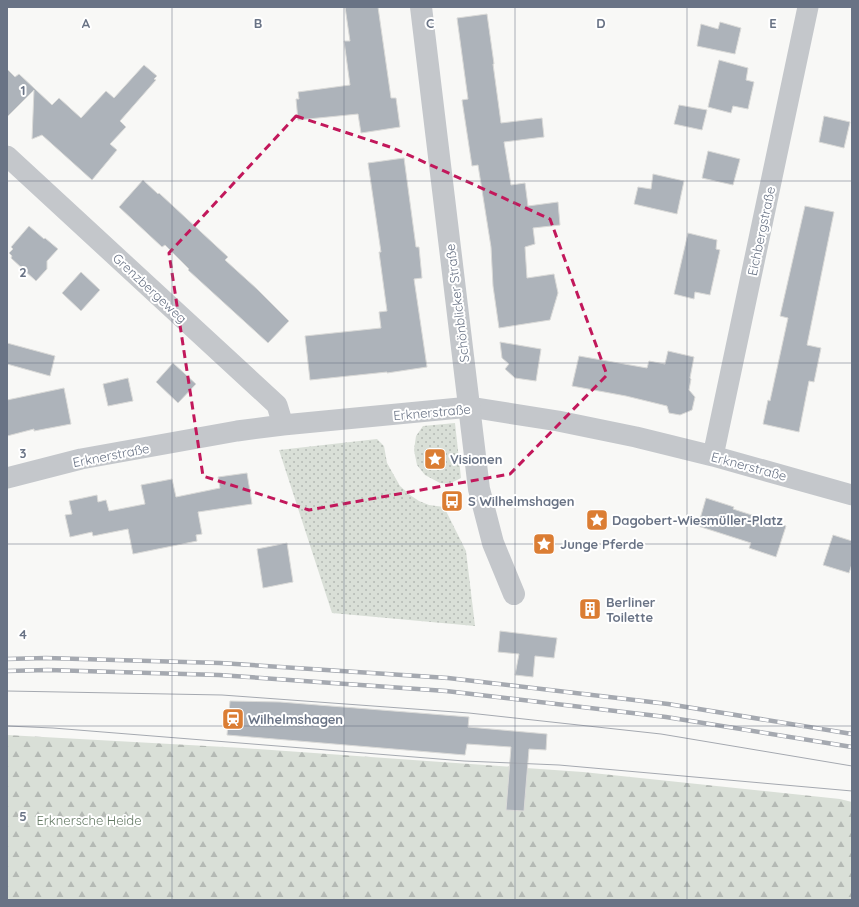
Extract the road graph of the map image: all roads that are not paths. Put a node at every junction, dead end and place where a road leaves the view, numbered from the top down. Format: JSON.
{"nodes":[{"id":1,"x":421,"y":7,"type":"edge"},
{"id":2,"x":808,"y":7,"type":"edge"},
{"id":3,"x":7,"y":156,"type":"edge"},
{"id":4,"x":470,"y":407,"type":"junction"},
{"id":5,"x":282,"y":425,"type":"junction"},
{"id":6,"x":713,"y":456,"type":"junction"},
{"id":7,"x":7,"y":478,"type":"edge"},
{"id":8,"x":852,"y":495,"type":"edge"},
{"id":9,"x":514,"y":594,"type":"dead end"}],
"edges":[{"from":1,"to":4,"type":"street","name":"Schönblicker Straße"},
{"from":2,"to":6,"type":"street","name":"Eichbergstraße"},
{"from":3,"to":5,"type":"street","name":"Grenzbergeweg"},
{"from":4,"to":5,"type":"street","name":"Erknerstraße"},
{"from":4,"to":6,"type":"street","name":"Erknerstraße"},
{"from":4,"to":9,"type":"street","name":"Schönblicker Straße"},
{"from":5,"to":7,"type":"street","name":"Erknerstraße"},
{"from":6,"to":8,"type":"street","name":"Erknerstraße"}]}
